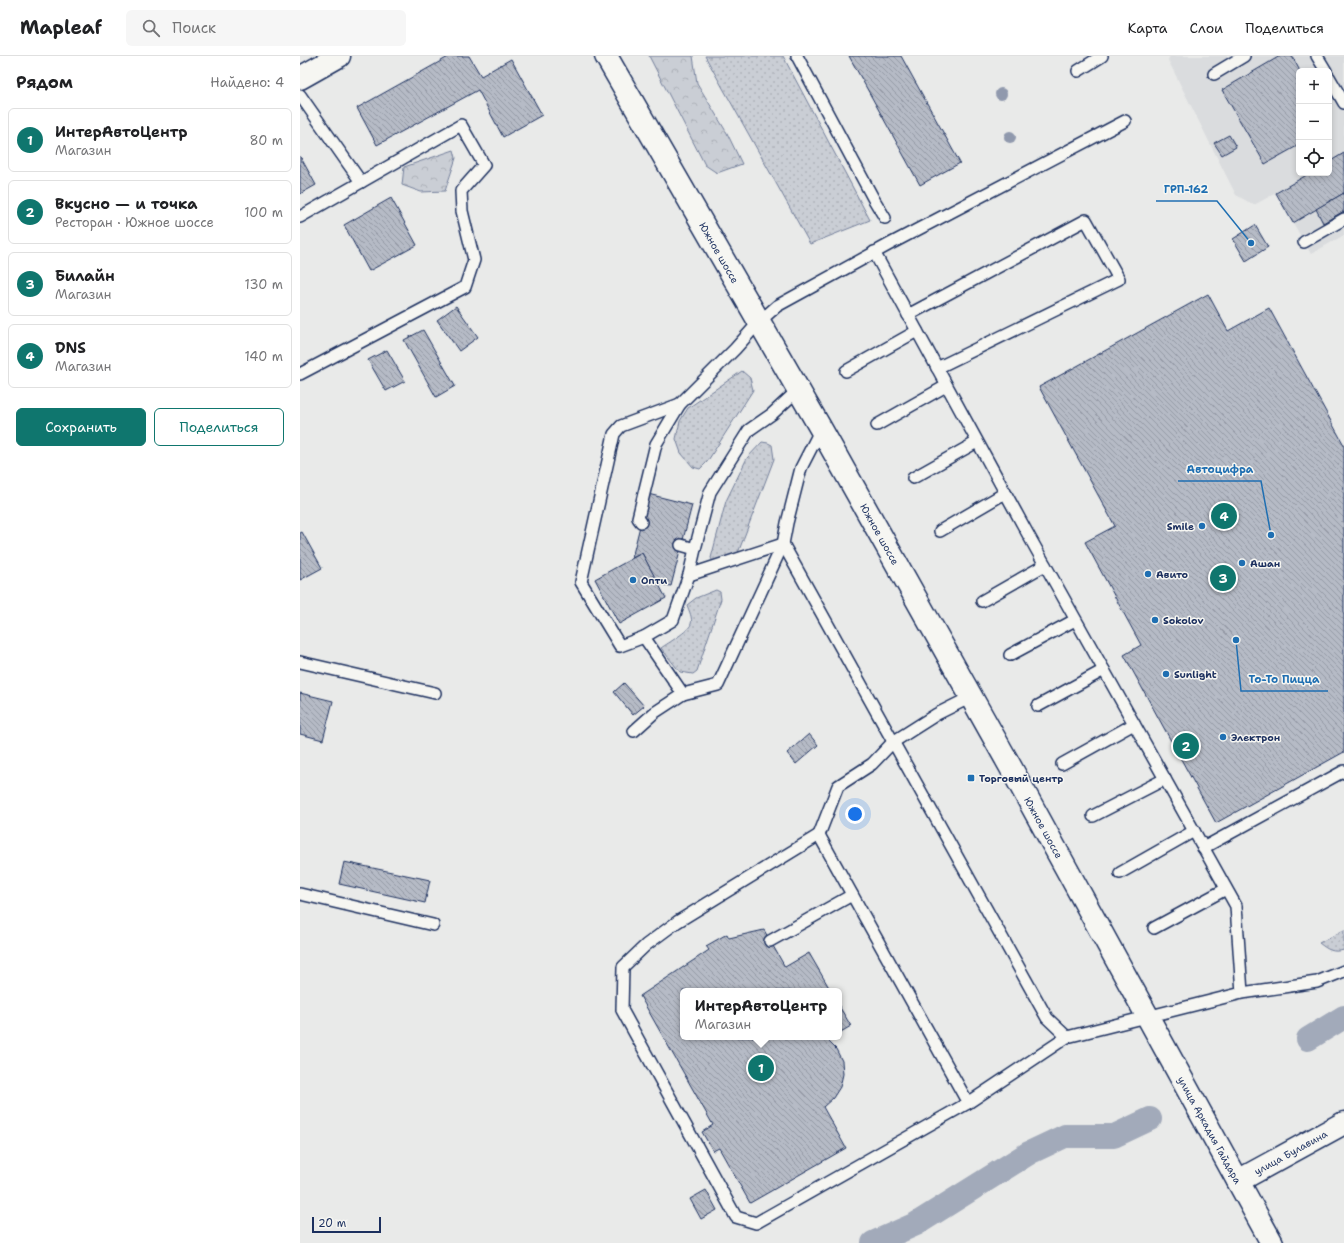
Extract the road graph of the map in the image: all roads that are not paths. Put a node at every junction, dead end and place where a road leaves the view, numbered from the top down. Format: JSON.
{"nodes":[{"id":1,"x":339,"y":56,"type":"edge"},
{"id":2,"x":606,"y":56,"type":"edge"},
{"id":3,"x":797,"y":56,"type":"edge"},
{"id":4,"x":1102,"y":56,"type":"edge"},
{"id":5,"x":1244,"y":56,"type":"edge"},
{"id":6,"x":1317,"y":56,"type":"edge"},
{"id":7,"x":1324,"y":68,"type":"edge"},
{"id":8,"x":1078,"y":71,"type":"dead end"},
{"id":9,"x":1214,"y":74,"type":"dead end"},
{"id":10,"x":300,"y":78,"type":"edge"},
{"id":11,"x":1332,"y":82,"type":"edge"},
{"id":12,"x":300,"y":95,"type":"edge"},
{"id":13,"x":1344,"y":103,"type":"edge"},
{"id":14,"x":1125,"y":122,"type":"dead end"},
{"id":15,"x":361,"y":182,"type":"junction"},
{"id":16,"x":300,"y":217,"type":"edge"},
{"id":17,"x":885,"y":218,"type":"dead end"},
{"id":18,"x":1344,"y":219,"type":"edge"},
{"id":19,"x":1304,"y":242,"type":"dead end"},
{"id":20,"x":874,"y":252,"type":"junction"},
{"id":21,"x":908,"y":315,"type":"junction"},
{"id":22,"x":759,"y":322,"type":"junction"},
{"id":23,"x":917,"y":331,"type":"junction"},
{"id":24,"x":937,"y":368,"type":"junction"},
{"id":25,"x":846,"y":371,"type":"dead end"},
{"id":26,"x":300,"y":374,"type":"edge"},
{"id":27,"x":946,"y":386,"type":"junction"},
{"id":28,"x":798,"y":390,"type":"junction"},
{"id":29,"x":680,"y":404,"type":"junction"},
{"id":30,"x":877,"y":424,"type":"dead end"},
{"id":31,"x":821,"y":429,"type":"junction"},
{"id":32,"x":977,"y":442,"type":"junction"},
{"id":33,"x":913,"y":478,"type":"dead end"},
{"id":34,"x":1005,"y":493,"type":"junction"},
{"id":35,"x":641,"y":522,"type":"dead end"},
{"id":36,"x":940,"y":531,"type":"dead end"},
{"id":37,"x":783,"y":544,"type":"junction"},
{"id":38,"x":681,"y":545,"type":"dead end"},
{"id":39,"x":695,"y":549,"type":"junction"},
{"id":40,"x":1045,"y":565,"type":"junction"},
{"id":41,"x":689,"y":575,"type":"junction"},
{"id":42,"x":982,"y":601,"type":"dead end"},
{"id":43,"x":1075,"y":620,"type":"junction"},
{"id":44,"x":644,"y":637,"type":"junction"},
{"id":45,"x":1010,"y":655,"type":"dead end"},
{"id":46,"x":300,"y":662,"type":"edge"},
{"id":47,"x":1104,"y":670,"type":"junction"},
{"id":48,"x":435,"y":692,"type":"dead end"},
{"id":49,"x":683,"y":694,"type":"junction"},
{"id":50,"x":971,"y":697,"type":"junction"},
{"id":51,"x":1038,"y":706,"type":"dead end"},
{"id":52,"x":1134,"y":724,"type":"junction"},
{"id":53,"x":634,"y":731,"type":"dead end"},
{"id":54,"x":893,"y":742,"type":"junction"},
{"id":55,"x":1062,"y":764,"type":"dead end"},
{"id":56,"x":1344,"y":771,"type":"edge"},
{"id":57,"x":1165,"y":779,"type":"junction"},
{"id":58,"x":1093,"y":816,"type":"dead end"},
{"id":59,"x":1194,"y":831,"type":"junction"},
{"id":60,"x":819,"y":835,"type":"junction"},
{"id":61,"x":1203,"y":848,"type":"junction"},
{"id":62,"x":1120,"y":873,"type":"dead end"},
{"id":63,"x":1226,"y":889,"type":"junction"},
{"id":64,"x":300,"y":894,"type":"edge"},
{"id":65,"x":852,"y":895,"type":"junction"},
{"id":66,"x":433,"y":925,"type":"dead end"},
{"id":67,"x":1154,"y":928,"type":"dead end"},
{"id":68,"x":770,"y":941,"type":"dead end"},
{"id":69,"x":1344,"y":971,"type":"edge"},
{"id":70,"x":1242,"y":993,"type":"junction"},
{"id":71,"x":1147,"y":1016,"type":"junction"},
{"id":72,"x":1067,"y":1036,"type":"junction"},
{"id":73,"x":968,"y":1103,"type":"junction"},
{"id":74,"x":1344,"y":1124,"type":"edge"},
{"id":75,"x":1238,"y":1181,"type":"junction"},
{"id":76,"x":1272,"y":1243,"type":"edge"}],
"edges":[{"from":1,"to":10,"type":"main road"},
{"from":2,"to":22,"type":"main road","name":"Южное шоссе"},
{"from":3,"to":17,"type":"lane"},
{"from":4,"to":8,"type":"lane"},
{"from":5,"to":9,"type":"lane"},
{"from":6,"to":7,"type":"lane"},
{"from":11,"to":13,"type":"lane"},
{"from":12,"to":15,"type":"lane"},
{"from":14,"to":20,"type":"lane"},
{"from":15,"to":16,"type":"lane"},
{"from":15,"to":26,"type":"lane"},
{"from":18,"to":19,"type":"lane"},
{"from":20,"to":21,"type":"lane"},
{"from":20,"to":22,"type":"lane"},
{"from":21,"to":23,"type":"lane"},
{"from":21,"to":24,"type":"lane"},
{"from":22,"to":28,"type":"main road","name":"Южное шоссе"},
{"from":22,"to":29,"type":"lane"},
{"from":23,"to":24,"type":"lane"},
{"from":23,"to":25,"type":"lane"},
{"from":24,"to":27,"type":"lane"},
{"from":27,"to":30,"type":"lane"},
{"from":27,"to":32,"type":"lane"},
{"from":28,"to":31,"type":"main road","name":"Южное шоссе"},
{"from":28,"to":39,"type":"lane"},
{"from":29,"to":35,"type":"lane"},
{"from":29,"to":44,"type":"lane"},
{"from":31,"to":37,"type":"lane"},
{"from":31,"to":50,"type":"main road","name":"Южное шоссе"},
{"from":32,"to":33,"type":"lane"},
{"from":32,"to":34,"type":"lane"},
{"from":34,"to":36,"type":"lane"},
{"from":34,"to":40,"type":"lane"},
{"from":37,"to":41,"type":"lane"},
{"from":37,"to":49,"type":"lane"},
{"from":37,"to":54,"type":"lane"},
{"from":38,"to":39,"type":"lane"},
{"from":39,"to":41,"type":"lane"},
{"from":40,"to":42,"type":"lane"},
{"from":40,"to":43,"type":"lane"},
{"from":41,"to":44,"type":"lane"},
{"from":43,"to":45,"type":"lane"},
{"from":43,"to":47,"type":"lane"},
{"from":44,"to":49,"type":"lane"},
{"from":46,"to":48,"type":"lane"},
{"from":47,"to":51,"type":"lane"},
{"from":47,"to":52,"type":"lane"},
{"from":49,"to":53,"type":"lane"},
{"from":50,"to":54,"type":"lane"},
{"from":50,"to":71,"type":"main road","name":"Южное шоссе"},
{"from":52,"to":55,"type":"lane"},
{"from":52,"to":57,"type":"lane"},
{"from":54,"to":60,"type":"lane"},
{"from":54,"to":72,"type":"lane"},
{"from":56,"to":61,"type":"lane"},
{"from":57,"to":58,"type":"lane"},
{"from":57,"to":59,"type":"lane"},
{"from":59,"to":61,"type":"lane"},
{"from":59,"to":62,"type":"lane"},
{"from":60,"to":65,"type":"lane"},
{"from":60,"to":73,"type":"lane"},
{"from":61,"to":63,"type":"lane"},
{"from":63,"to":67,"type":"lane"},
{"from":63,"to":70,"type":"lane"},
{"from":64,"to":66,"type":"lane"},
{"from":65,"to":68,"type":"lane"},
{"from":65,"to":73,"type":"lane"},
{"from":69,"to":70,"type":"lane"},
{"from":70,"to":71,"type":"lane"},
{"from":71,"to":72,"type":"lane"},
{"from":71,"to":75,"type":"main road","name":"улица Аркадия Гайдара"},
{"from":72,"to":73,"type":"lane"},
{"from":74,"to":75,"type":"main road","name":"улица Булавина"},
{"from":75,"to":76,"type":"main road","name":"улица Аркадия Гайдара"}]}
